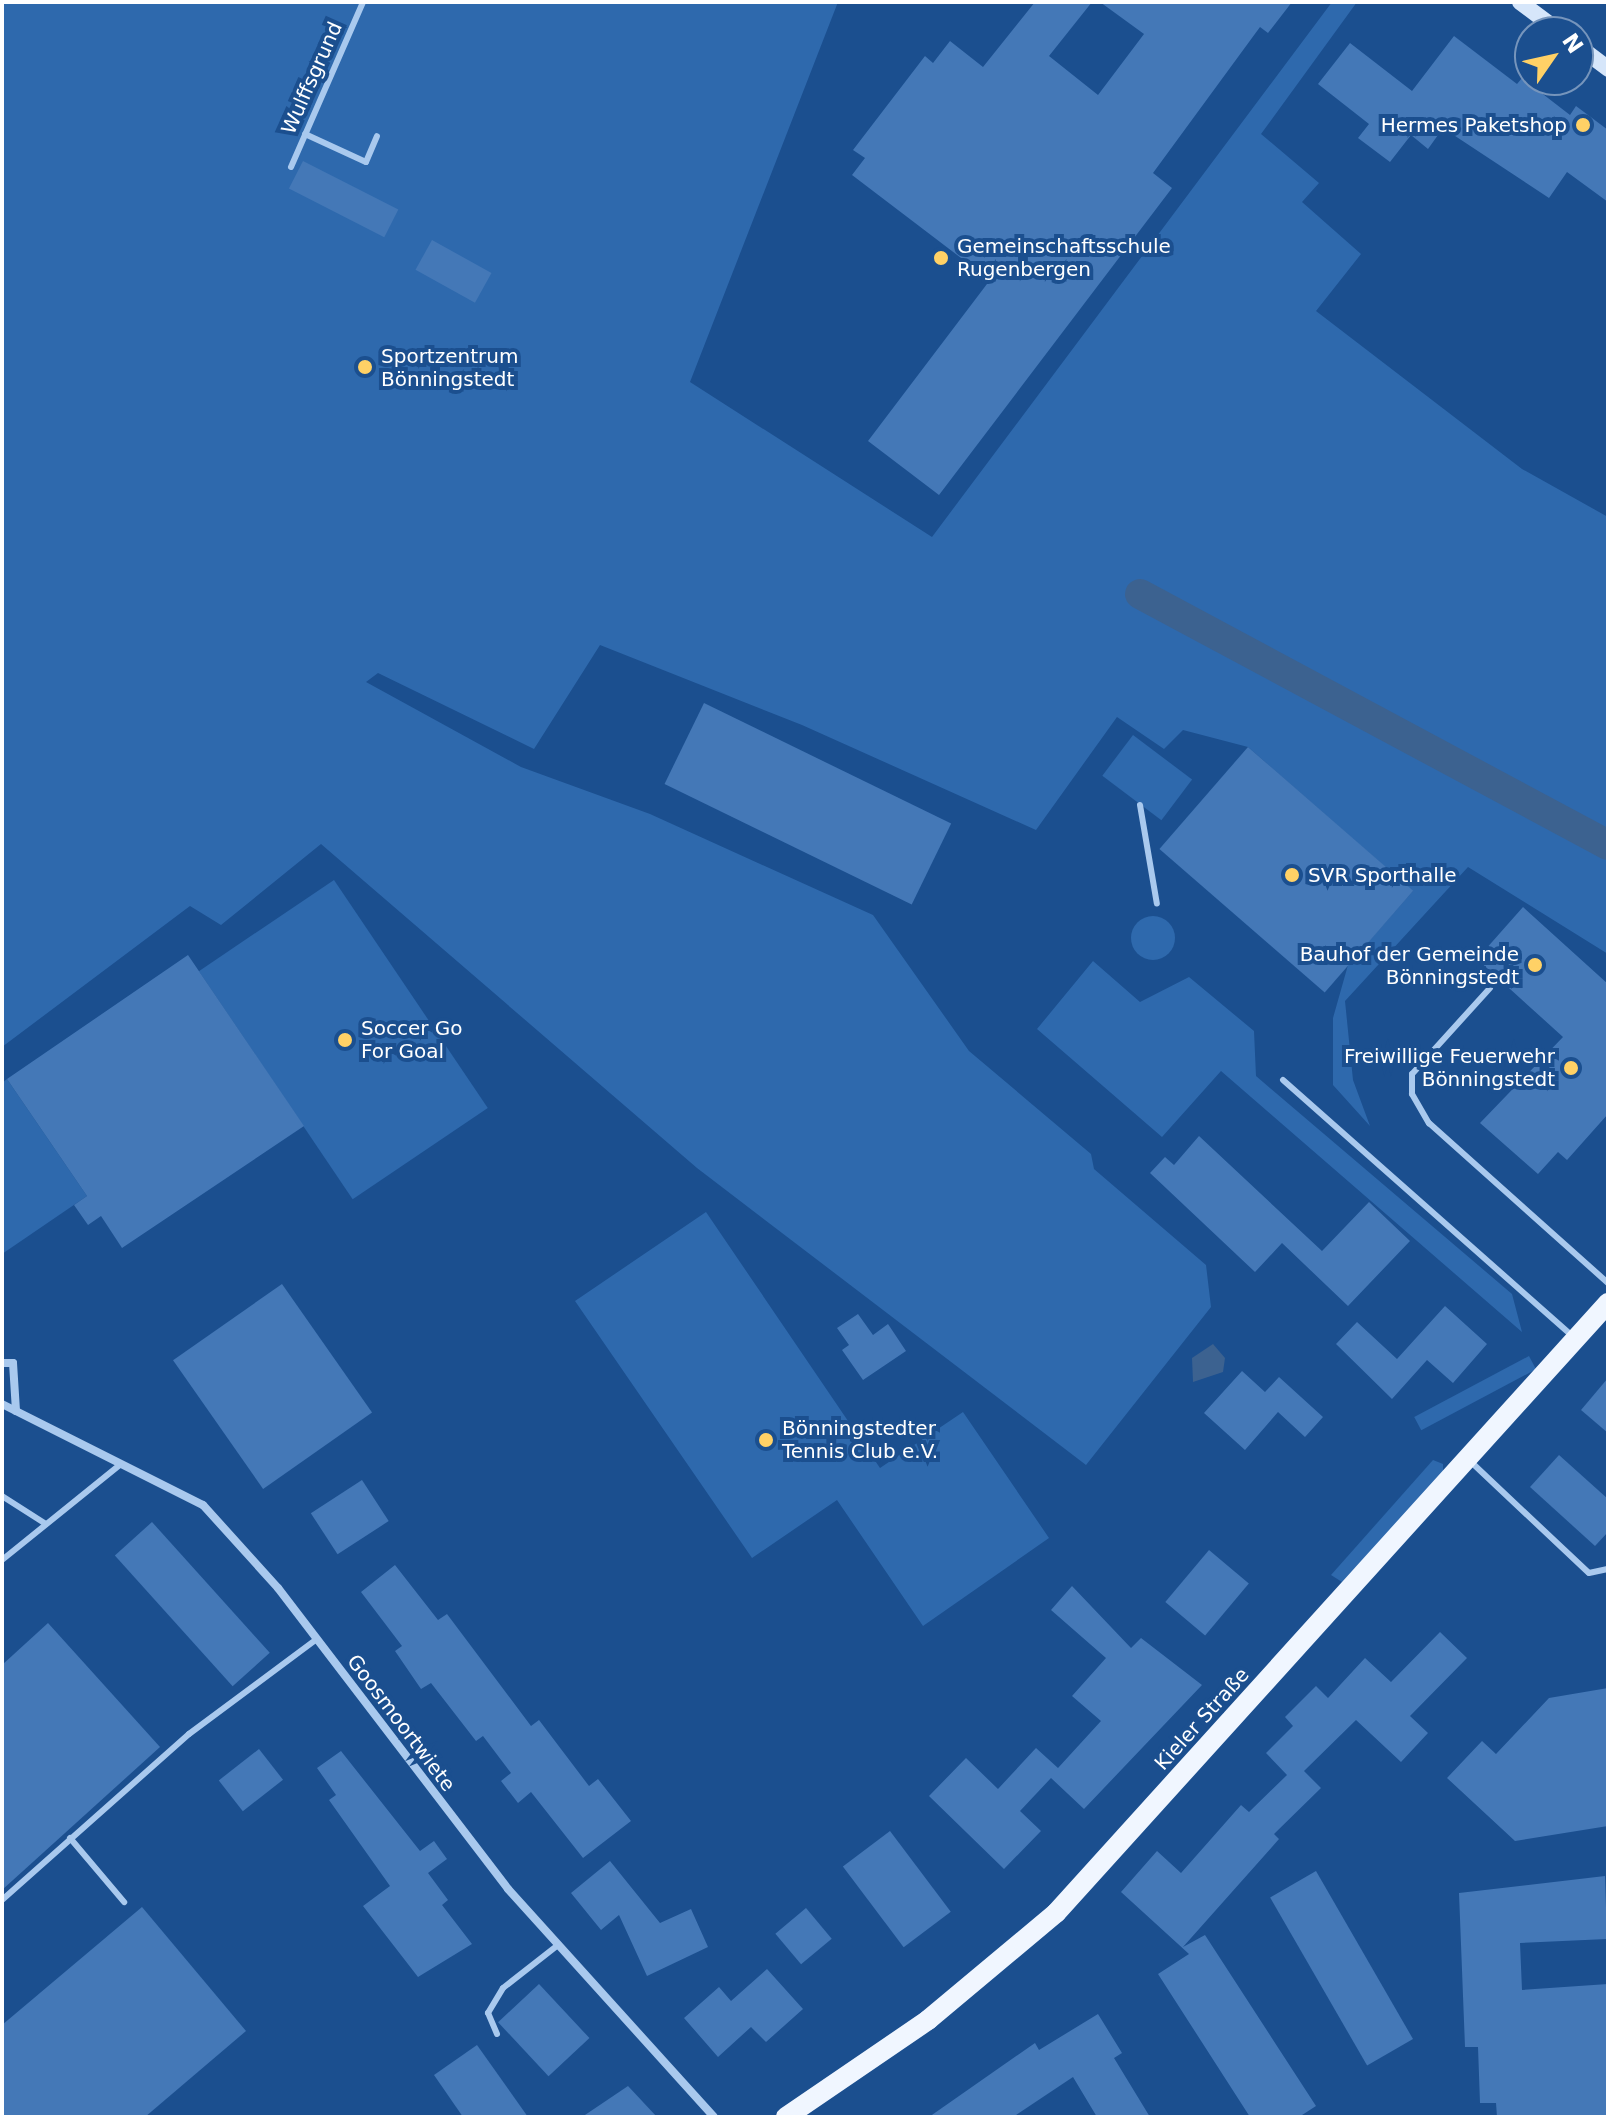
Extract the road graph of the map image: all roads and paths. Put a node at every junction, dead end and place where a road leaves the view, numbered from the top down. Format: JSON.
{"nodes":[{"id":1,"x":363,"y":2,"type":"edge"},
{"id":2,"x":1520,"y":2,"type":"edge"},
{"id":3,"x":1539,"y":16,"type":"edge"},
{"id":4,"x":305,"y":134,"type":"junction"},
{"id":5,"x":377,"y":136,"type":"dead end"},
{"id":6,"x":291,"y":167,"type":"dead end"},
{"id":7,"x":1140,"y":805,"type":"dead end"},
{"id":8,"x":1157,"y":904,"type":"dead end"},
{"id":9,"x":1490,"y":988,"type":"dead end"},
{"id":10,"x":1283,"y":1080,"type":"dead end"},
{"id":11,"x":1608,"y":1283,"type":"edge"},
{"id":12,"x":1608,"y":1303,"type":"edge"},
{"id":13,"x":1575,"y":1338,"type":"junction"},
{"id":14,"x":2,"y":1363,"type":"edge"},
{"id":15,"x":2,"y":1404,"type":"edge"},
{"id":16,"x":16,"y":1411,"type":"junction"},
{"id":17,"x":1467,"y":1458,"type":"junction"},
{"id":18,"x":121,"y":1464,"type":"junction"},
{"id":19,"x":2,"y":1496,"type":"edge"},
{"id":20,"x":46,"y":1524,"type":"junction"},
{"id":21,"x":2,"y":1560,"type":"edge"},
{"id":22,"x":1608,"y":1569,"type":"edge"},
{"id":23,"x":317,"y":1639,"type":"junction"},
{"id":24,"x":70,"y":1838,"type":"junction"},
{"id":25,"x":2,"y":1900,"type":"edge"},
{"id":26,"x":124,"y":1902,"type":"dead end"},
{"id":27,"x":558,"y":1945,"type":"junction"},
{"id":28,"x":497,"y":2034,"type":"dead end"},
{"id":29,"x":714,"y":2117,"type":"edge"},
{"id":30,"x":786,"y":2117,"type":"edge"}],
"edges":[{"from":1,"to":4,"type":"lane","name":"Wulffsgrund"},
{"from":2,"to":3,"type":"main road"},
{"from":4,"to":5,"type":"lane"},
{"from":4,"to":6,"type":"lane","name":"Wulffsgrund"},
{"from":7,"to":8,"type":"lane"},
{"from":9,"to":11,"type":"lane"},
{"from":10,"to":13,"type":"lane"},
{"from":12,"to":13,"type":"main road","name":"Kieler Straße"},
{"from":13,"to":17,"type":"main road","name":"Kieler Straße"},
{"from":14,"to":16,"type":"street"},
{"from":15,"to":16,"type":"street","name":"Goosmoortwiete"},
{"from":16,"to":18,"type":"street","name":"Goosmoortwiete"},
{"from":17,"to":22,"type":"lane"},
{"from":17,"to":30,"type":"main road","name":"Kieler Straße"},
{"from":18,"to":20,"type":"lane"},
{"from":18,"to":23,"type":"street","name":"Goosmoortwiete"},
{"from":19,"to":20,"type":"lane"},
{"from":20,"to":21,"type":"lane"},
{"from":23,"to":24,"type":"lane"},
{"from":23,"to":27,"type":"street","name":"Goosmoortwiete"},
{"from":24,"to":25,"type":"lane"},
{"from":24,"to":26,"type":"lane"},
{"from":27,"to":28,"type":"lane"},
{"from":27,"to":29,"type":"street","name":"Goosmoortwiete"}]}
